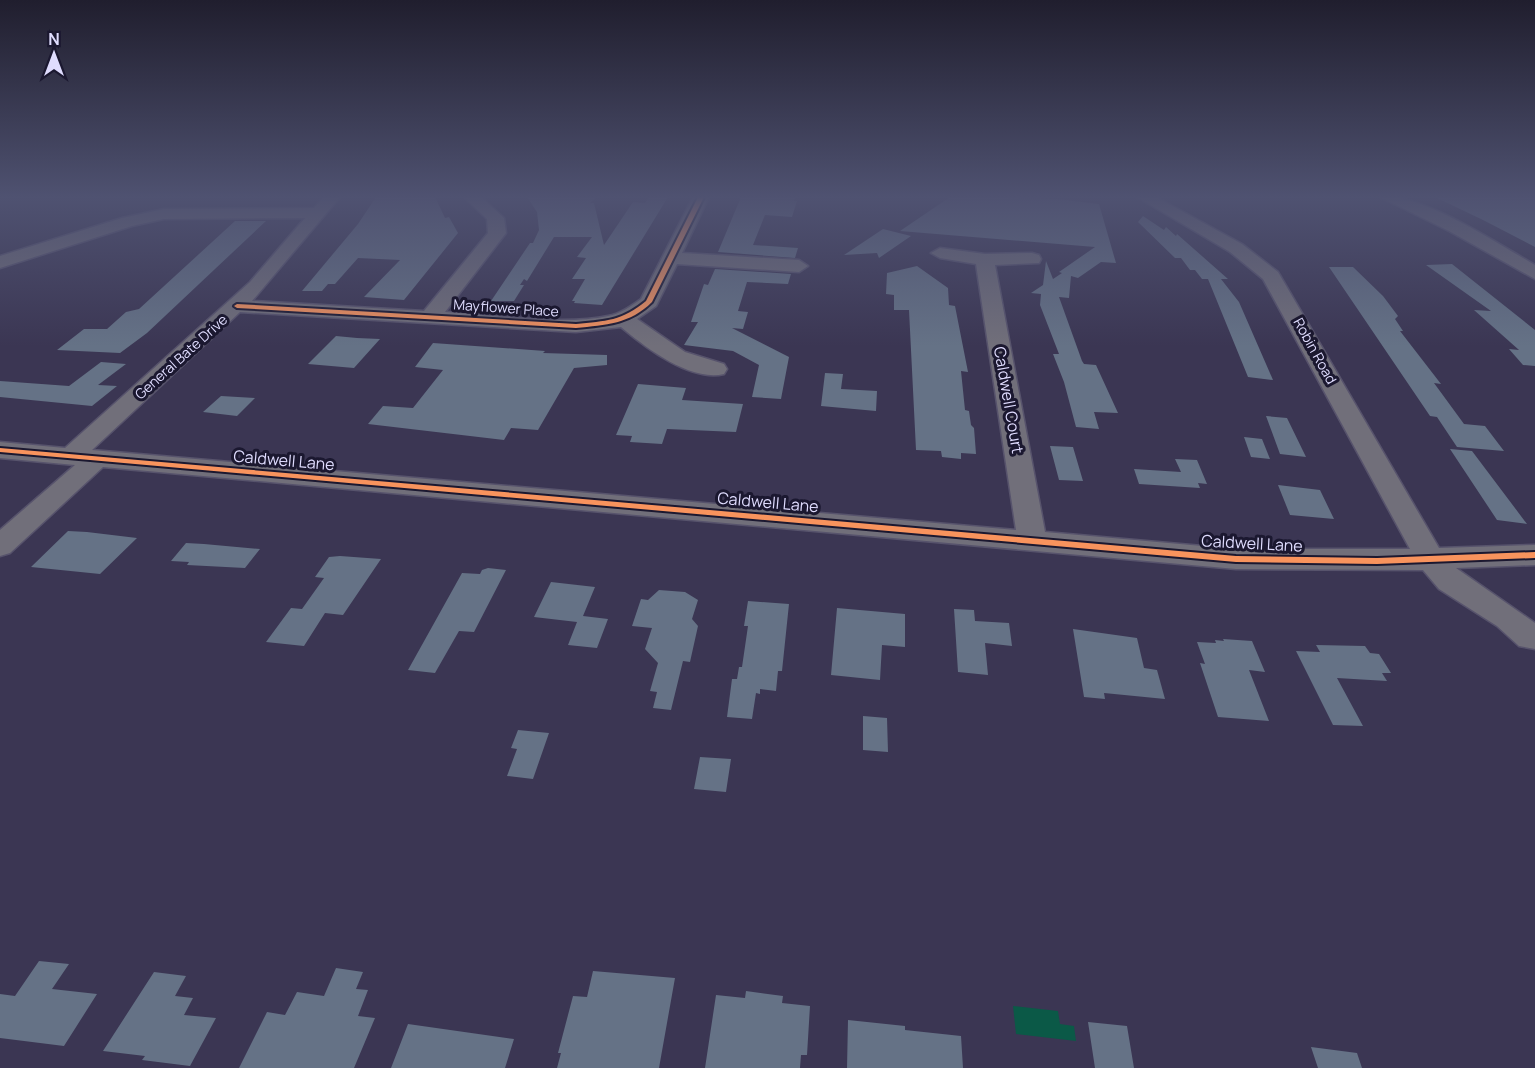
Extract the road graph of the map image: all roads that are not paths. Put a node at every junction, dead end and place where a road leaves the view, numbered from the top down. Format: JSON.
{"nodes":[{"id":1,"x":49,"y":247,"type":"edge"},
{"id":2,"x":289,"y":247,"type":"edge"},
{"id":3,"x":486,"y":247,"type":"edge"},
{"id":4,"x":676,"y":247,"type":"edge"},
{"id":5,"x":1233,"y":247,"type":"edge"},
{"id":6,"x":1490,"y":247,"type":"edge"},
{"id":7,"x":940,"y":253,"type":"dead end"},
{"id":8,"x":670,"y":258,"type":"junction"},
{"id":9,"x":1032,"y":259,"type":"dead end"},
{"id":10,"x":985,"y":260,"type":"junction"},
{"id":11,"x":0,"y":262,"type":"edge"},
{"id":12,"x":799,"y":266,"type":"dead end"},
{"id":13,"x":1535,"y":273,"type":"edge"},
{"id":14,"x":237,"y":306,"type":"junction"},
{"id":15,"x":431,"y":316,"type":"junction"},
{"id":16,"x":623,"y":318,"type":"junction"},
{"id":17,"x":716,"y":369,"type":"dead end"},
{"id":18,"x":0,"y":450,"type":"edge"},
{"id":19,"x":84,"y":457,"type":"junction"},
{"id":20,"x":1032,"y":540,"type":"junction"},
{"id":21,"x":0,"y":546,"type":"edge"},
{"id":22,"x":1535,"y":555,"type":"edge"},
{"id":23,"x":1430,"y":559,"type":"junction"},
{"id":24,"x":1533,"y":639,"type":"edge"}],
"edges":[{"from":1,"to":11,"type":"street"},
{"from":2,"to":14,"type":"street","name":"General Bate Drive"},
{"from":3,"to":15,"type":"street"},
{"from":4,"to":8,"type":"street","name":"Mayflower Place"},
{"from":5,"to":23,"type":"street","name":"Robin Road"},
{"from":6,"to":13,"type":"street"},
{"from":7,"to":10,"type":"street"},
{"from":8,"to":12,"type":"street"},
{"from":8,"to":16,"type":"street","name":"Mayflower Place"},
{"from":9,"to":10,"type":"street"},
{"from":10,"to":20,"type":"street","name":"Caldwell Court"},
{"from":14,"to":15,"type":"street","name":"Mayflower Place"},
{"from":14,"to":19,"type":"street","name":"General Bate Drive"},
{"from":15,"to":16,"type":"street","name":"Mayflower Place"},
{"from":16,"to":17,"type":"street"},
{"from":18,"to":19,"type":"street","name":"Caldwell Lane"},
{"from":19,"to":20,"type":"street","name":"Caldwell Lane"},
{"from":19,"to":21,"type":"street","name":"General Bate Drive"},
{"from":20,"to":23,"type":"street","name":"Caldwell Lane"},
{"from":22,"to":23,"type":"street","name":"Caldwell Lane"},
{"from":23,"to":24,"type":"street","name":"Robin Road"}]}
